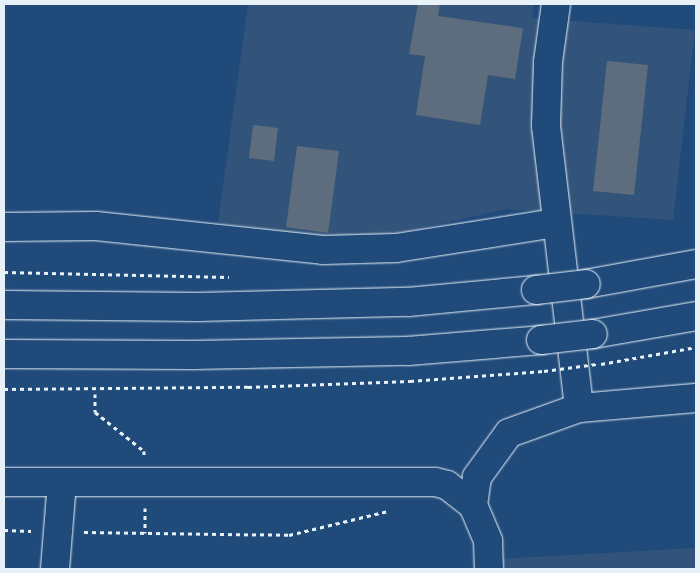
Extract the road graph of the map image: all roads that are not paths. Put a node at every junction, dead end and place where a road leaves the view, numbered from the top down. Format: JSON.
{"nodes":[{"id":1,"x":556,"y":4,"type":"edge"},
{"id":2,"x":556,"y":223,"type":"junction"},
{"id":3,"x":4,"y":227,"type":"edge"},
{"id":4,"x":696,"y":264,"type":"edge"},
{"id":5,"x":4,"y":305,"type":"edge"},
{"id":6,"x":696,"y":316,"type":"edge"},
{"id":7,"x":4,"y":354,"type":"edge"},
{"id":8,"x":696,"y":398,"type":"edge"},
{"id":9,"x":579,"y":408,"type":"junction"},
{"id":10,"x":4,"y":482,"type":"edge"},
{"id":11,"x":62,"y":482,"type":"junction"},
{"id":12,"x":473,"y":505,"type":"junction"},
{"id":13,"x":55,"y":569,"type":"edge"},
{"id":14,"x":489,"y":569,"type":"edge"}],
"edges":[{"from":1,"to":2,"type":"street"},
{"from":2,"to":3,"type":"street"},
{"from":2,"to":9,"type":"street"},
{"from":4,"to":5,"type":"street","bridge":true},
{"from":6,"to":7,"type":"street","bridge":true},
{"from":8,"to":9,"type":"street"},
{"from":9,"to":12,"type":"street"},
{"from":10,"to":11,"type":"street"},
{"from":11,"to":12,"type":"street"},
{"from":11,"to":13,"type":"street"},
{"from":12,"to":14,"type":"street"}]}
